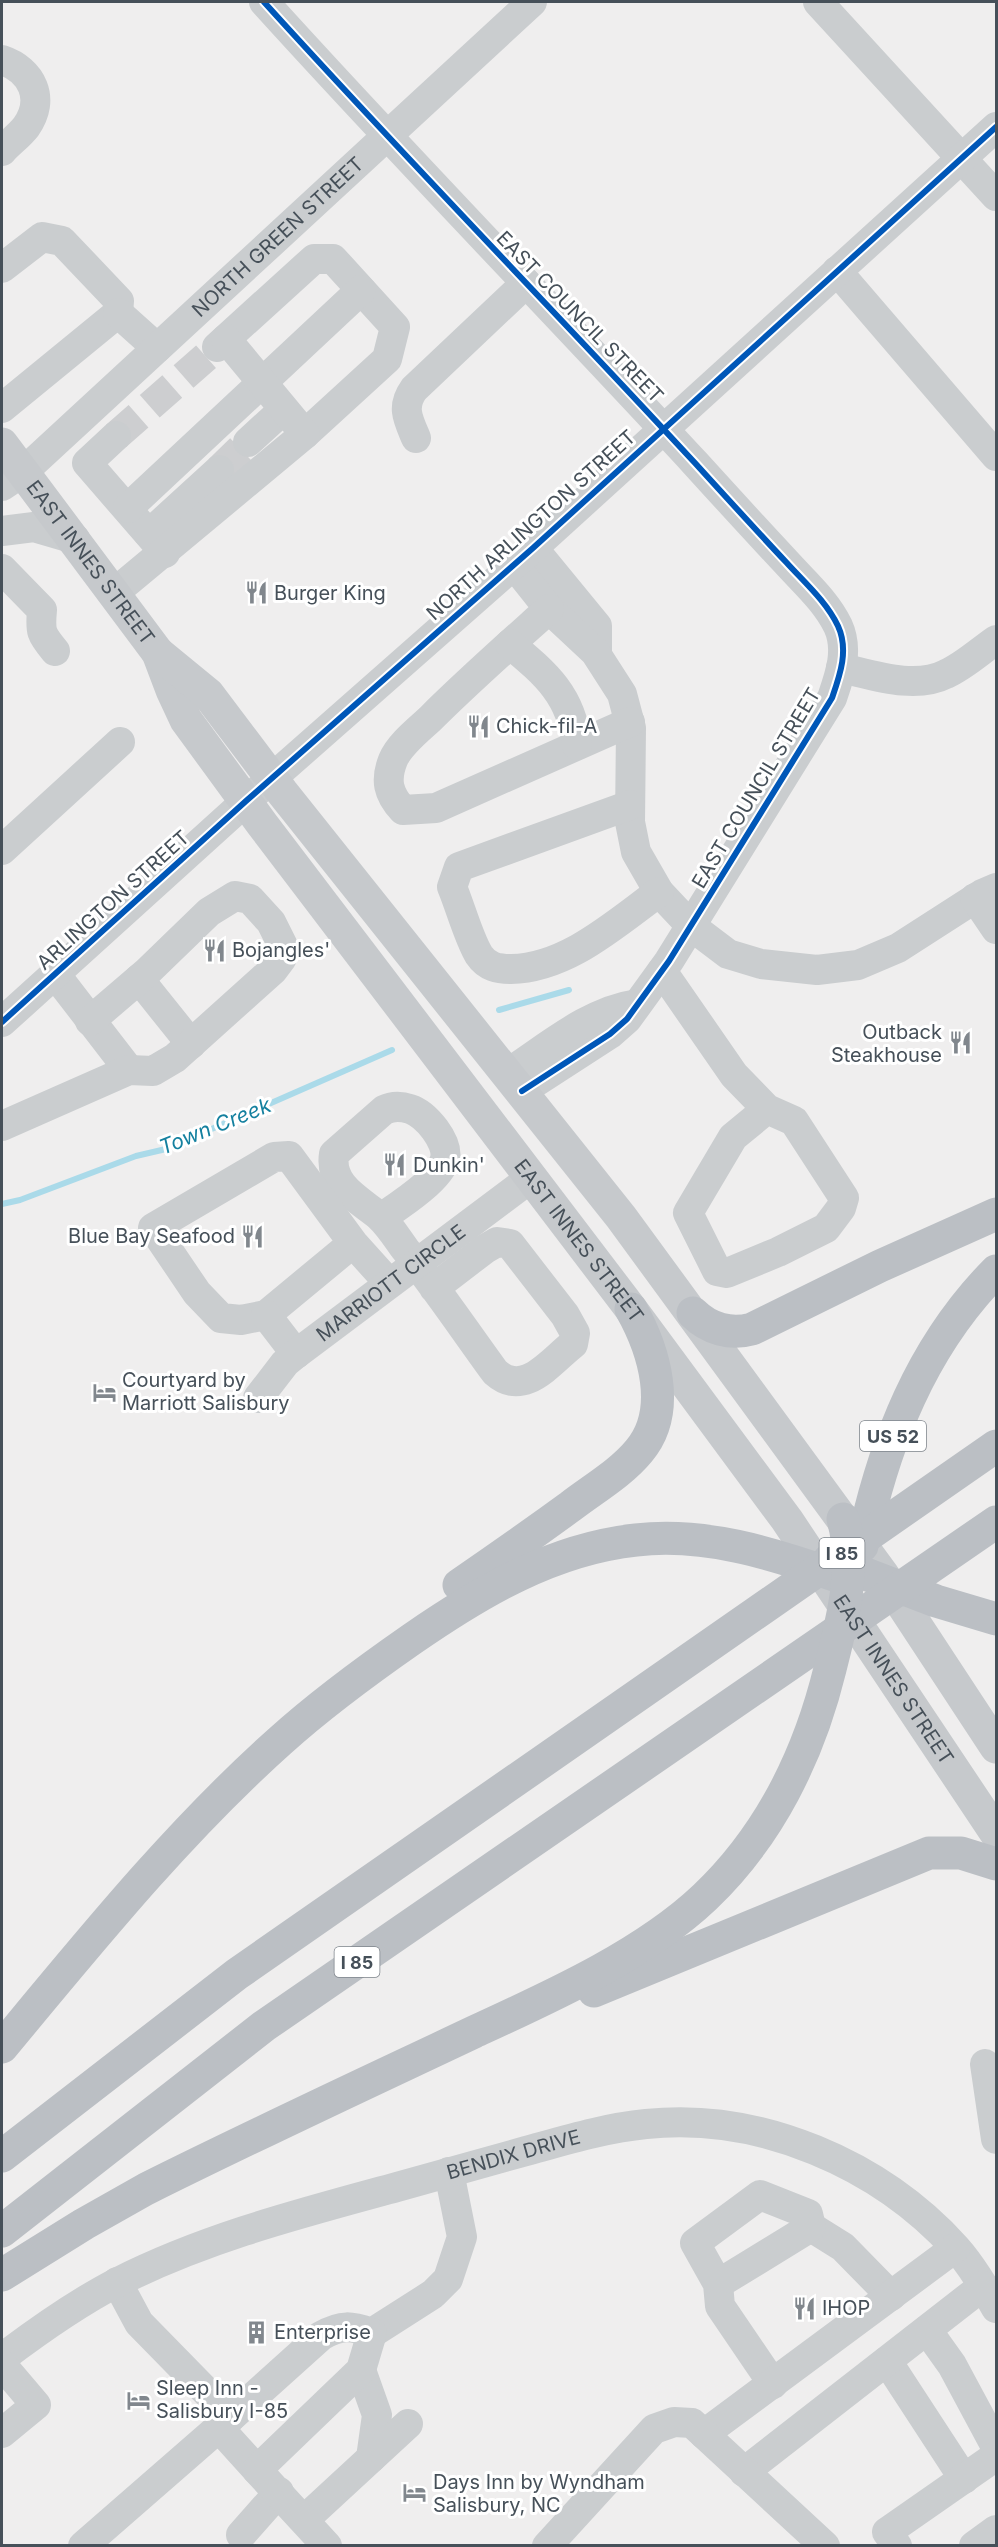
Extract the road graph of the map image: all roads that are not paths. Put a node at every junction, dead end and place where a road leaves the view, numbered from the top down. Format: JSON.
{"nodes":[{"id":1,"x":264,"y":2,"type":"edge"},
{"id":2,"x":532,"y":2,"type":"edge"},
{"id":3,"x":818,"y":2,"type":"edge"},
{"id":4,"x":2,"y":60,"type":"edge"},
{"id":5,"x":996,"y":127,"type":"edge"},
{"id":6,"x":385,"y":135,"type":"junction"},
{"id":7,"x":2,"y":151,"type":"edge"},
{"id":8,"x":961,"y":159,"type":"junction"},
{"id":9,"x":996,"y":196,"type":"edge"},
{"id":10,"x":2,"y":268,"type":"edge"},
{"id":11,"x":837,"y":271,"type":"junction"},
{"id":12,"x":526,"y":283,"type":"junction"},
{"id":13,"x":361,"y":290,"type":"junction"},
{"id":14,"x":118,"y":313,"type":"junction"},
{"id":15,"x":157,"y":348,"type":"junction"},
{"id":16,"x":261,"y":384,"type":"junction"},
{"id":17,"x":2,"y":408,"type":"edge"},
{"id":18,"x":284,"y":410,"type":"junction"},
{"id":19,"x":663,"y":428,"type":"junction"},
{"id":20,"x":305,"y":434,"type":"junction"},
{"id":21,"x":116,"y":436,"type":"tunnel mouth"},
{"id":22,"x":416,"y":438,"type":"dead end"},
{"id":23,"x":248,"y":442,"type":"tunnel mouth"},
{"id":24,"x":2,"y":444,"type":"edge"},
{"id":25,"x":996,"y":456,"type":"edge"},
{"id":26,"x":219,"y":470,"type":"tunnel mouth"},
{"id":27,"x":12,"y":479,"type":"edge"},
{"id":28,"x":128,"y":508,"type":"junction"},
{"id":29,"x":2,"y":511,"type":"edge"},
{"id":30,"x":2,"y":531,"type":"edge"},
{"id":31,"x":75,"y":539,"type":"junction"},
{"id":32,"x":157,"y":543,"type":"junction"},
{"id":33,"x":523,"y":556,"type":"junction"},
{"id":34,"x":2,"y":570,"type":"edge"},
{"id":35,"x":114,"y":593,"type":"junction"},
{"id":36,"x":549,"y":609,"type":"junction"},
{"id":37,"x":996,"y":640,"type":"edge"},
{"id":38,"x":510,"y":644,"type":"junction"},
{"id":39,"x":55,"y":651,"type":"dead end"},
{"id":40,"x":158,"y":653,"type":"junction"},
{"id":41,"x":596,"y":653,"type":"junction"},
{"id":42,"x":841,"y":668,"type":"junction"},
{"id":43,"x":630,"y":722,"type":"junction"},
{"id":44,"x":120,"y":742,"type":"dead end"},
{"id":45,"x":577,"y":745,"type":"junction"},
{"id":46,"x":272,"y":779,"type":"junction"},
{"id":47,"x":246,"y":801,"type":"junction"},
{"id":48,"x":630,"y":805,"type":"junction"},
{"id":49,"x":2,"y":850,"type":"edge"},
{"id":50,"x":658,"y":891,"type":"junction"},
{"id":51,"x":986,"y":893,"type":"edge"},
{"id":52,"x":691,"y":926,"type":"junction"},
{"id":53,"x":996,"y":929,"type":"edge"},
{"id":54,"x":662,"y":970,"type":"junction"},
{"id":55,"x":55,"y":974,"type":"junction"},
{"id":56,"x":139,"y":979,"type":"junction"},
{"id":57,"x":90,"y":1021,"type":"junction"},
{"id":58,"x":2,"y":1022,"type":"edge"},
{"id":59,"x":190,"y":1044,"type":"junction"},
{"id":60,"x":129,"y":1070,"type":"junction"},
{"id":61,"x":515,"y":1082,"type":"junction"},
{"id":62,"x":767,"y":1109,"type":"junction"},
{"id":63,"x":2,"y":1126,"type":"edge"},
{"id":64,"x":532,"y":1177,"type":"junction"},
{"id":65,"x":996,"y":1214,"type":"edge"},
{"id":66,"x":381,"y":1218,"type":"dead end"},
{"id":67,"x":353,"y":1243,"type":"junction"},
{"id":68,"x":416,"y":1262,"type":"junction"},
{"id":69,"x":996,"y":1271,"type":"edge"},
{"id":70,"x":389,"y":1283,"type":"junction"},
{"id":71,"x":435,"y":1288,"type":"junction"},
{"id":72,"x":632,"y":1309,"type":"junction"},
{"id":73,"x":693,"y":1313,"type":"junction"},
{"id":74,"x":266,"y":1315,"type":"junction"},
{"id":75,"x":296,"y":1354,"type":"junction"},
{"id":76,"x":258,"y":1398,"type":"dead end"},
{"id":77,"x":990,"y":1451,"type":"edge"},
{"id":78,"x":996,"y":1522,"type":"edge"},
{"id":79,"x":844,"y":1577,"type":"junction"},
{"id":80,"x":889,"y":1583,"type":"junction"},
{"id":81,"x":907,"y":1610,"type":"junction"},
{"id":82,"x":996,"y":1619,"type":"edge"},
{"id":83,"x":281,"y":1740,"type":"junction"},
{"id":84,"x":996,"y":1746,"type":"edge"},
{"id":85,"x":996,"y":1833,"type":"edge"},
{"id":86,"x":996,"y":1864,"type":"edge"},
{"id":87,"x":2,"y":2047,"type":"edge"},
{"id":88,"x":986,"y":2064,"type":"dead end"},
{"id":89,"x":375,"y":2079,"type":"junction"},
{"id":90,"x":996,"y":2139,"type":"edge"},
{"id":91,"x":2,"y":2156,"type":"edge"},
{"id":92,"x":449,"y":2172,"type":"junction"},
{"id":93,"x":811,"y":2227,"type":"junction"},
{"id":94,"x":2,"y":2230,"type":"edge"},
{"id":95,"x":955,"y":2248,"type":"junction"},
{"id":96,"x":2,"y":2276,"type":"edge"},
{"id":97,"x":117,"y":2282,"type":"junction"},
{"id":98,"x":718,"y":2284,"type":"junction"},
{"id":99,"x":891,"y":2296,"type":"junction"},
{"id":100,"x":990,"y":2297,"type":"edge"},
{"id":101,"x":927,"y":2330,"type":"junction"},
{"id":102,"x":372,"y":2333,"type":"junction"},
{"id":103,"x":2,"y":2358,"type":"edge"},
{"id":104,"x":887,"y":2361,"type":"junction"},
{"id":105,"x":2,"y":2365,"type":"edge"},
{"id":106,"x":361,"y":2370,"type":"junction"},
{"id":107,"x":773,"y":2384,"type":"junction"},
{"id":108,"x":225,"y":2422,"type":"junction"},
{"id":109,"x":408,"y":2424,"type":"dead end"},
{"id":110,"x":2,"y":2433,"type":"edge"},
{"id":111,"x":704,"y":2434,"type":"junction"},
{"id":112,"x":996,"y":2447,"type":"edge"},
{"id":113,"x":996,"y":2456,"type":"edge"},
{"id":114,"x":371,"y":2458,"type":"junction"},
{"id":115,"x":257,"y":2470,"type":"junction"},
{"id":116,"x":744,"y":2472,"type":"junction"},
{"id":117,"x":964,"y":2479,"type":"junction"},
{"id":118,"x":279,"y":2492,"type":"junction"},
{"id":119,"x":304,"y":2520,"type":"junction"},
{"id":120,"x":996,"y":2530,"type":"edge"},
{"id":121,"x":241,"y":2535,"type":"dead end"},
{"id":122,"x":83,"y":2546,"type":"edge"},
{"id":123,"x":327,"y":2546,"type":"edge"},
{"id":124,"x":547,"y":2546,"type":"edge"},
{"id":125,"x":825,"y":2546,"type":"edge"},
{"id":126,"x":897,"y":2546,"type":"edge"},
{"id":127,"x":974,"y":2546,"type":"edge"}],
"edges":[{"from":1,"to":6,"type":"street","name":"EAST COUNCIL STREET"},
{"from":2,"to":6,"type":"street","name":"NORTH GREEN STREET"},
{"from":3,"to":8,"type":"street"},
{"from":4,"to":7,"type":"street"},
{"from":5,"to":8,"type":"street","name":"NORTH ARLINGTON STREET"},
{"from":6,"to":12,"type":"street","name":"EAST COUNCIL STREET"},
{"from":6,"to":15,"type":"street","name":"NORTH GREEN STREET"},
{"from":8,"to":9,"type":"street"},
{"from":8,"to":11,"type":"street","name":"NORTH ARLINGTON STREET"},
{"from":10,"to":14,"type":"street"},
{"from":11,"to":19,"type":"street","name":"NORTH ARLINGTON STREET"},
{"from":11,"to":25,"type":"street"},
{"from":12,"to":19,"type":"street","name":"EAST COUNCIL STREET"},
{"from":12,"to":22,"type":"street"},
{"from":13,"to":16,"type":"street"},
{"from":13,"to":16,"type":"street"},
{"from":13,"to":20,"type":"street"},
{"from":14,"to":15,"type":"street"},
{"from":14,"to":17,"type":"street"},
{"from":15,"to":27,"type":"street","name":"NORTH GREEN STREET"},
{"from":16,"to":18,"type":"street"},
{"from":16,"to":28,"type":"street"},
{"from":18,"to":20,"type":"street"},
{"from":18,"to":23,"type":"street"},
{"from":19,"to":33,"type":"street","name":"NORTH ARLINGTON STREET"},
{"from":19,"to":42,"type":"street","name":"EAST COUNCIL STREET"},
{"from":20,"to":32,"type":"street"},
{"from":21,"to":28,"type":"street"},
{"from":24,"to":27,"type":"main road","name":"EAST INNES STREET"},
{"from":26,"to":32,"type":"street"},
{"from":27,"to":29,"type":"street"},
{"from":27,"to":31,"type":"main road","name":"EAST INNES STREET"},
{"from":28,"to":32,"type":"street"},
{"from":30,"to":31,"type":"street"},
{"from":31,"to":35,"type":"main road","name":"EAST INNES STREET"},
{"from":32,"to":35,"type":"street"},
{"from":33,"to":36,"type":"street"},
{"from":33,"to":41,"type":"street"},
{"from":33,"to":46,"type":"street","name":"NORTH ARLINGTON STREET"},
{"from":34,"to":39,"type":"street"},
{"from":35,"to":40,"type":"main road","name":"EAST INNES STREET"},
{"from":36,"to":38,"type":"street"},
{"from":36,"to":41,"type":"street"},
{"from":37,"to":42,"type":"street"},
{"from":38,"to":45,"type":"street"},
{"from":38,"to":45,"type":"street"},
{"from":40,"to":46,"type":"main road","name":"EAST INNES STREET"},
{"from":40,"to":47,"type":"main road","name":"EAST INNES STREET"},
{"from":41,"to":43,"type":"street"},
{"from":42,"to":52,"type":"street","name":"EAST COUNCIL STREET"},
{"from":43,"to":45,"type":"street"},
{"from":43,"to":48,"type":"street"},
{"from":44,"to":49,"type":"street"},
{"from":46,"to":47,"type":"street","name":"NORTH ARLINGTON STREET"},
{"from":46,"to":61,"type":"main road","name":"EAST INNES STREET"},
{"from":47,"to":55,"type":"street","name":"ARLINGTON STREET"},
{"from":47,"to":64,"type":"main road","name":"EAST INNES STREET"},
{"from":48,"to":50,"type":"street"},
{"from":48,"to":50,"type":"street"},
{"from":50,"to":52,"type":"street"},
{"from":51,"to":52,"type":"street"},
{"from":51,"to":53,"type":"street"},
{"from":52,"to":54,"type":"street","name":"EAST COUNCIL STREET"},
{"from":54,"to":61,"type":"street","name":"EAST COUNCIL STREET"},
{"from":54,"to":62,"type":"street"},
{"from":55,"to":57,"type":"street"},
{"from":55,"to":58,"type":"street","name":"ARLINGTON STREET"},
{"from":56,"to":57,"type":"street"},
{"from":56,"to":59,"type":"street"},
{"from":56,"to":59,"type":"street"},
{"from":57,"to":60,"type":"street"},
{"from":59,"to":60,"type":"street"},
{"from":60,"to":63,"type":"street"},
{"from":61,"to":73,"type":"main road","name":"EAST INNES STREET"},
{"from":62,"to":62,"type":"street"},
{"from":64,"to":68,"type":"street","name":"MARRIOTT CIRCLE"},
{"from":64,"to":72,"type":"main road","name":"EAST INNES STREET"},
{"from":65,"to":73,"type":"highway"},
{"from":66,"to":68,"type":"street"},
{"from":67,"to":70,"type":"street"},
{"from":67,"to":74,"type":"street"},
{"from":67,"to":74,"type":"street"},
{"from":68,"to":70,"type":"street","name":"MARRIOTT CIRCLE"},
{"from":68,"to":71,"type":"street"},
{"from":69,"to":79,"type":"highway","number":"US 52"},
{"from":70,"to":75,"type":"street","name":"MARRIOTT CIRCLE"},
{"from":71,"to":71,"type":"street"},
{"from":72,"to":79,"type":"main road","name":"EAST INNES STREET"},
{"from":72,"to":83,"type":"highway"},
{"from":73,"to":79,"type":"main road","name":"EAST INNES STREET"},
{"from":74,"to":75,"type":"street"},
{"from":75,"to":76,"type":"street","name":"MARRIOTT CIRCLE"},
{"from":77,"to":91,"type":"highway","number":"I 85"},
{"from":78,"to":94,"type":"highway","number":"I 85"},
{"from":79,"to":80,"type":"main road","name":"EAST INNES STREET"},
{"from":79,"to":81,"type":"highway"},
{"from":79,"to":83,"type":"highway"},
{"from":79,"to":85,"type":"main road","name":"EAST INNES STREET"},
{"from":79,"to":89,"type":"highway"},
{"from":80,"to":81,"type":"main road","name":"EAST INNES STREET"},
{"from":80,"to":82,"type":"highway"},
{"from":81,"to":84,"type":"main road","name":"EAST INNES STREET"},
{"from":83,"to":87,"type":"highway"},
{"from":86,"to":89,"type":"highway"},
{"from":88,"to":90,"type":"street"},
{"from":89,"to":96,"type":"highway"},
{"from":92,"to":95,"type":"street","name":"BENDIX DRIVE"},
{"from":92,"to":97,"type":"street","name":"BENDIX DRIVE"},
{"from":92,"to":102,"type":"street"},
{"from":93,"to":98,"type":"street"},
{"from":93,"to":98,"type":"street"},
{"from":93,"to":99,"type":"street"},
{"from":95,"to":99,"type":"street"},
{"from":95,"to":100,"type":"street","name":"BENDIX DRIVE"},
{"from":97,"to":103,"type":"street","name":"BENDIX DRIVE"},
{"from":97,"to":108,"type":"street"},
{"from":98,"to":107,"type":"street"},
{"from":99,"to":107,"type":"street"},
{"from":100,"to":101,"type":"street"},
{"from":101,"to":104,"type":"street"},
{"from":101,"to":112,"type":"street"},
{"from":102,"to":106,"type":"street"},
{"from":102,"to":108,"type":"street"},
{"from":104,"to":116,"type":"street"},
{"from":104,"to":117,"type":"street"},
{"from":105,"to":110,"type":"street"},
{"from":106,"to":114,"type":"street"},
{"from":106,"to":115,"type":"street"},
{"from":107,"to":111,"type":"street"},
{"from":108,"to":115,"type":"street"},
{"from":108,"to":122,"type":"street"},
{"from":109,"to":114,"type":"street"},
{"from":111,"to":116,"type":"street"},
{"from":111,"to":124,"type":"street"},
{"from":113,"to":117,"type":"street"},
{"from":114,"to":119,"type":"street"},
{"from":115,"to":118,"type":"street"},
{"from":116,"to":125,"type":"street"},
{"from":117,"to":126,"type":"street"},
{"from":118,"to":119,"type":"street"},
{"from":118,"to":121,"type":"street"},
{"from":119,"to":123,"type":"street"},
{"from":120,"to":127,"type":"street"}]}
